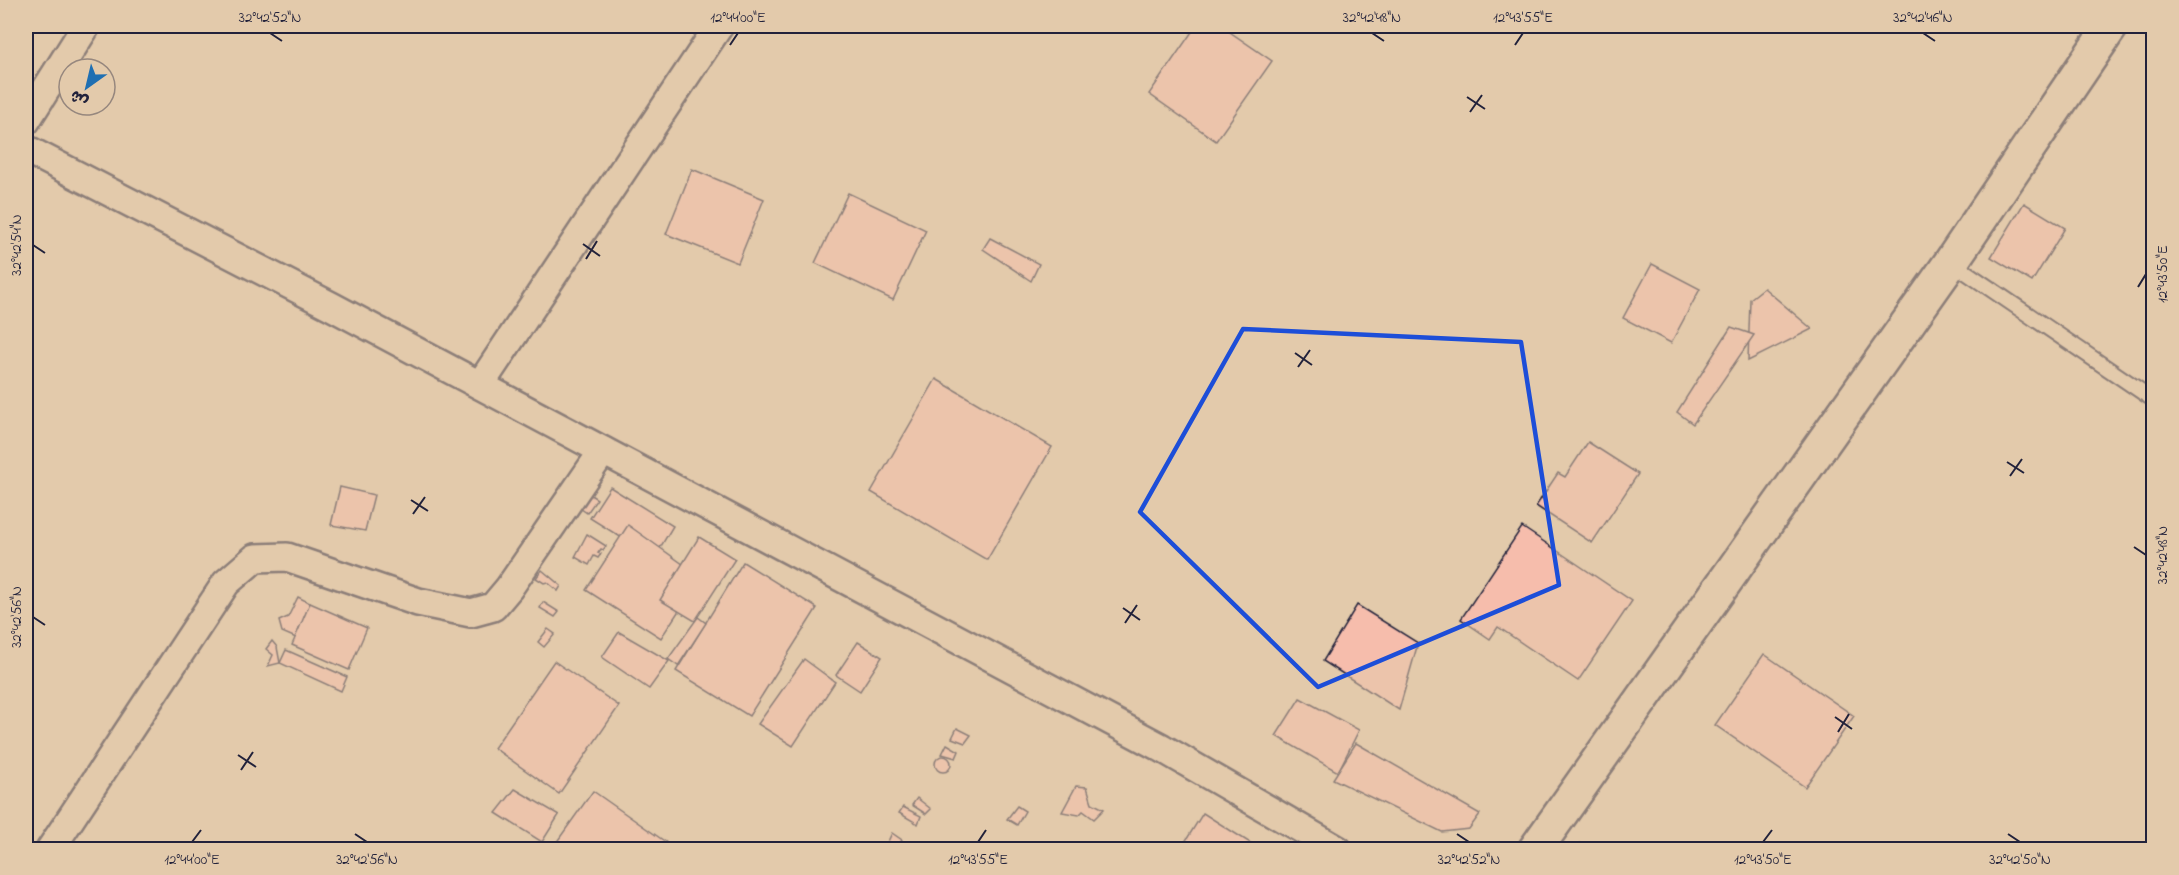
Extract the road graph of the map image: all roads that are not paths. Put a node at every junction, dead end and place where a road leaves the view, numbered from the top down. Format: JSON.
{"nodes":[{"id":1,"x":86,"y":26,"type":"edge"},
{"id":2,"x":719,"y":26,"type":"edge"},
{"id":3,"x":2111,"y":26,"type":"edge"},
{"id":4,"x":26,"y":122,"type":"edge"},
{"id":5,"x":26,"y":149,"type":"edge"},
{"id":6,"x":1951,"y":262,"type":"junction"},
{"id":7,"x":480,"y":385,"type":"junction"},
{"id":8,"x":2154,"y":400,"type":"edge"},
{"id":9,"x":603,"y":451,"type":"junction"},
{"id":10,"x":50,"y":849,"type":"edge"},
{"id":11,"x":1338,"y":849,"type":"edge"},
{"id":12,"x":1535,"y":849,"type":"edge"}],
"edges":[{"from":1,"to":4,"type":"street"},
{"from":2,"to":7,"type":"street"},
{"from":3,"to":6,"type":"street"},
{"from":5,"to":7,"type":"street"},
{"from":6,"to":8,"type":"lane"},
{"from":6,"to":12,"type":"street"},
{"from":7,"to":9,"type":"street"},
{"from":9,"to":10,"type":"street"},
{"from":9,"to":11,"type":"street"}]}
